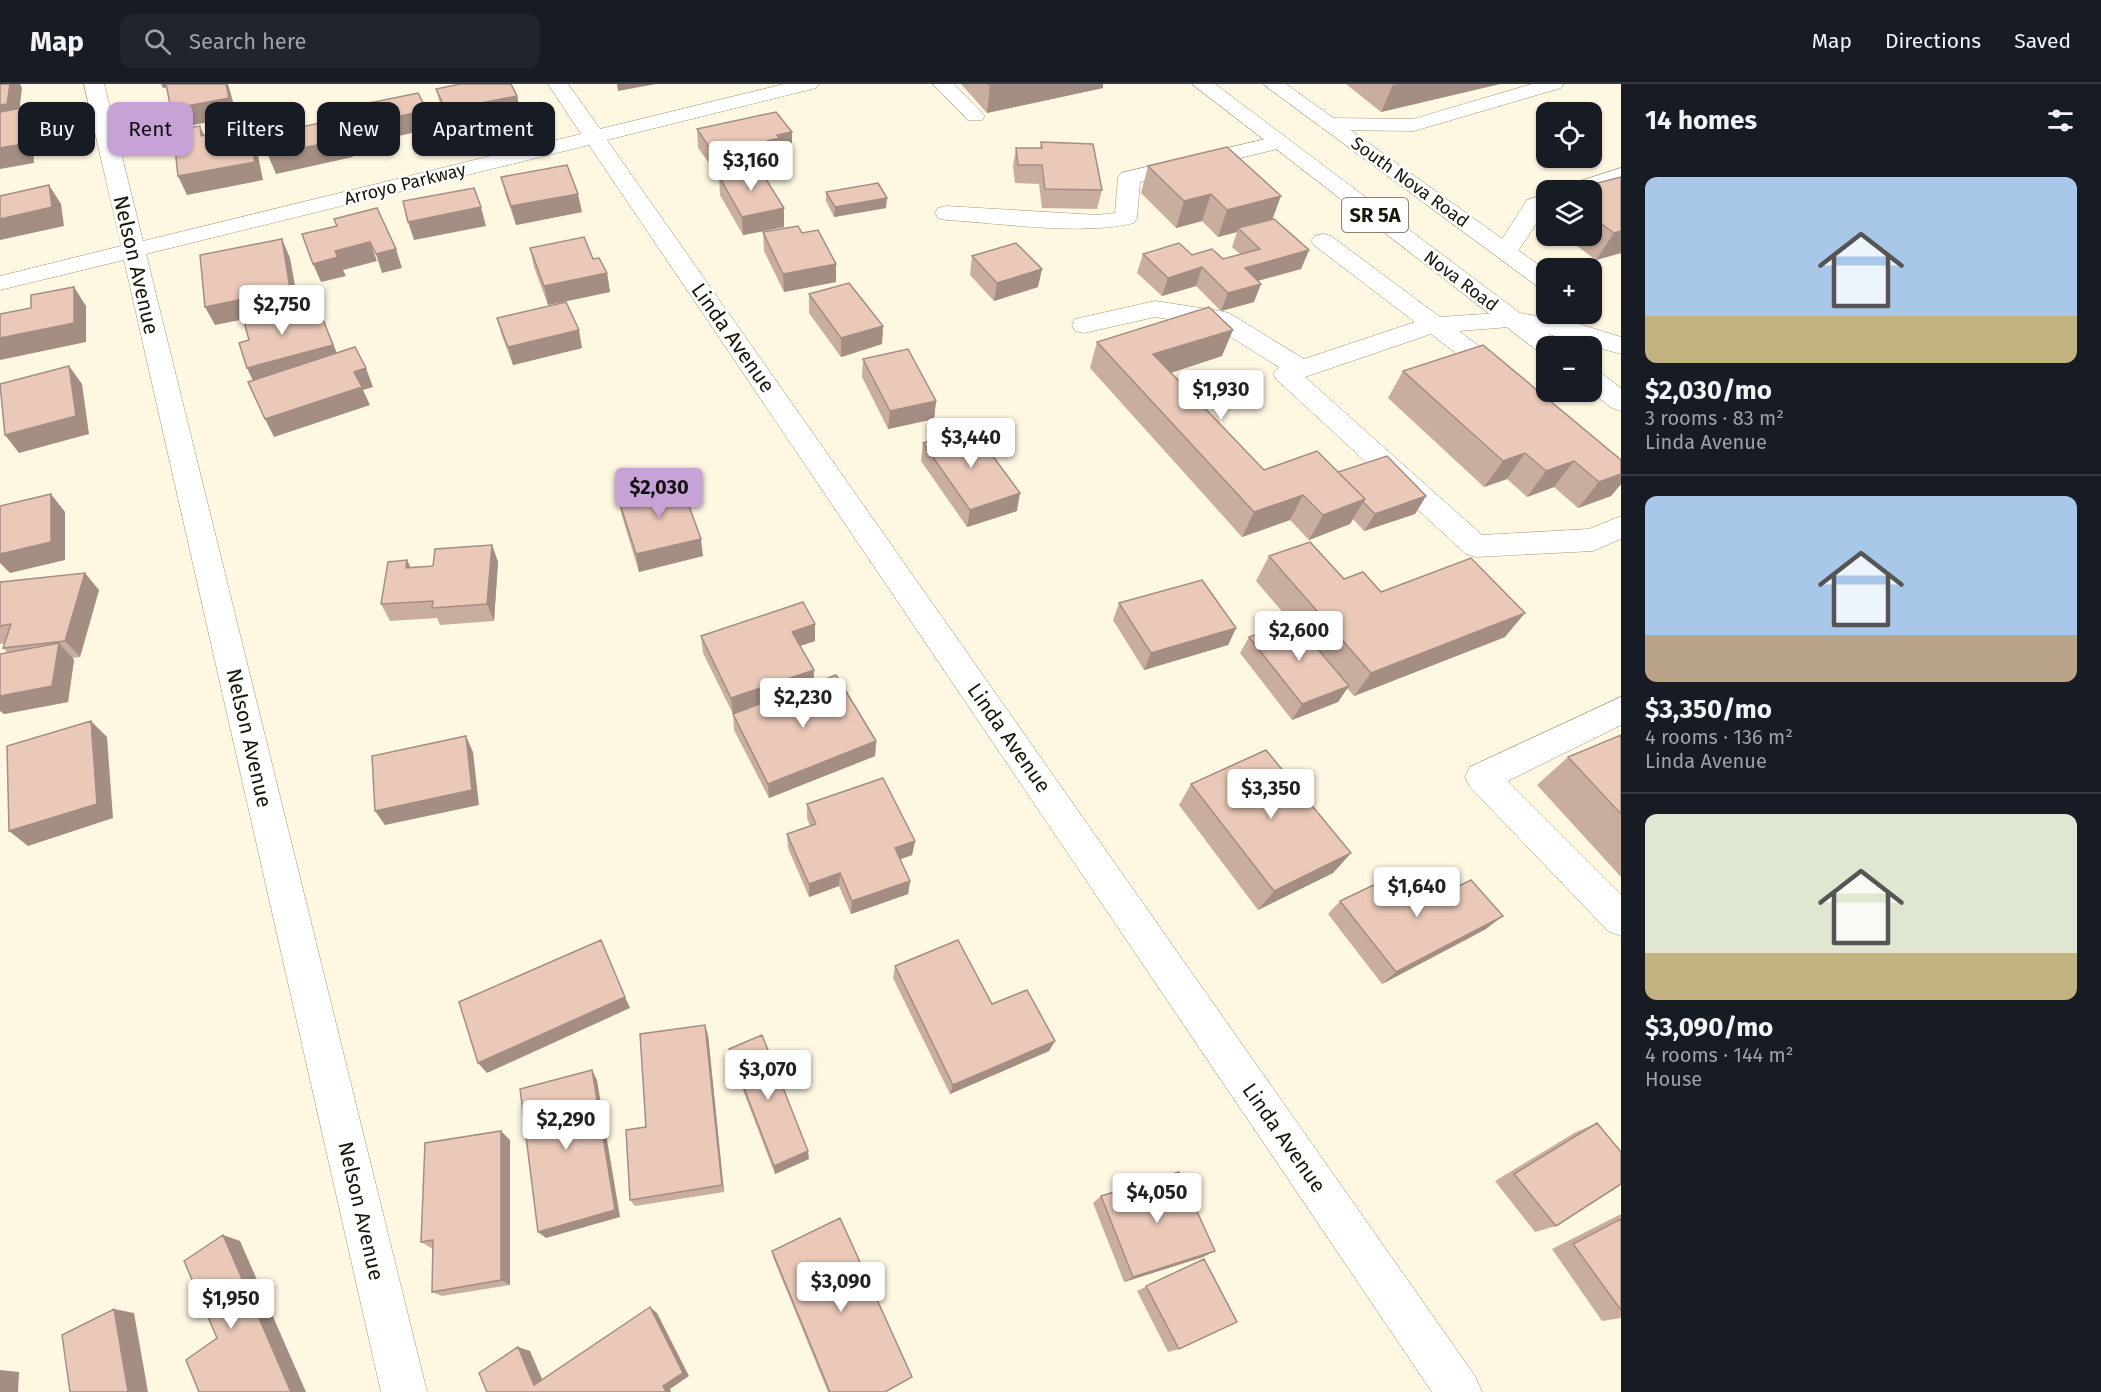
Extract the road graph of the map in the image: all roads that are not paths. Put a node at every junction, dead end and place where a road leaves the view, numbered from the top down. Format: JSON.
{"nodes":[{"id":1,"x":94,"y":84,"type":"edge"},
{"id":2,"x":558,"y":84,"type":"edge"},
{"id":3,"x":809,"y":84,"type":"edge"},
{"id":4,"x":944,"y":84,"type":"edge"},
{"id":5,"x":1202,"y":84,"type":"edge"},
{"id":6,"x":1273,"y":84,"type":"edge"},
{"id":7,"x":1554,"y":84,"type":"edge"},
{"id":8,"x":975,"y":116,"type":"dead end"},
{"id":9,"x":1329,"y":124,"type":"junction"},
{"id":10,"x":596,"y":138,"type":"junction"},
{"id":11,"x":1278,"y":142,"type":"junction"},
{"id":12,"x":1621,"y":175,"type":"edge"},
{"id":13,"x":1602,"y":181,"type":"edge"},
{"id":14,"x":1536,"y":205,"type":"edge"},
{"id":15,"x":946,"y":213,"type":"dead end"},
{"id":16,"x":1323,"y":241,"type":"dead end"},
{"id":17,"x":133,"y":250,"type":"junction"},
{"id":18,"x":1506,"y":252,"type":"junction"},
{"id":19,"x":1536,"y":274,"type":"edge"},
{"id":20,"x":0,"y":283,"type":"edge"},
{"id":21,"x":1513,"y":320,"type":"junction"},
{"id":22,"x":1602,"y":321,"type":"edge"},
{"id":23,"x":1084,"y":325,"type":"dead end"},
{"id":24,"x":1433,"y":325,"type":"junction"},
{"id":25,"x":1621,"y":335,"type":"edge"},
{"id":26,"x":1536,"y":337,"type":"edge"},
{"id":27,"x":1621,"y":346,"type":"edge"},
{"id":28,"x":1301,"y":369,"type":"junction"},
{"id":29,"x":1602,"y":387,"type":"edge"},
{"id":30,"x":1518,"y":388,"type":"edge"},
{"id":31,"x":1621,"y":402,"type":"edge"},
{"id":32,"x":1621,"y":527,"type":"edge"},
{"id":33,"x":1621,"y":710,"type":"edge"},
{"id":34,"x":1621,"y":919,"type":"edge"},
{"id":35,"x":404,"y":1392,"type":"edge"},
{"id":36,"x":1459,"y":1392,"type":"edge"}],
"edges":[{"from":1,"to":17,"type":"street","name":"Nelson Avenue"},
{"from":2,"to":10,"type":"street","name":"Linda Avenue"},
{"from":3,"to":10,"type":"street","name":"Arroyo Parkway"},
{"from":4,"to":8,"type":"street"},
{"from":5,"to":11,"type":"street","name":"Nova Road","number":"SR 5A"},
{"from":6,"to":9,"type":"street","name":"South Nova Road","number":"SR 5A"},
{"from":7,"to":9,"type":"street"},
{"from":9,"to":18,"type":"street","name":"South Nova Road","number":"SR 5A"},
{"from":10,"to":17,"type":"street","name":"Arroyo Parkway"},
{"from":10,"to":36,"type":"street","name":"Linda Avenue"},
{"from":11,"to":15,"type":"street"},
{"from":11,"to":21,"type":"street","name":"Nova Road","number":"SR 5A"},
{"from":12,"to":13,"type":"street"},
{"from":14,"to":18,"type":"street"},
{"from":16,"to":24,"type":"street"},
{"from":17,"to":20,"type":"street","name":"Arroyo Parkway"},
{"from":17,"to":35,"type":"street","name":"Nelson Avenue"},
{"from":18,"to":19,"type":"street","name":"South Nova Road","number":"SR 5A"},
{"from":21,"to":24,"type":"street"},
{"from":21,"to":26,"type":"street","name":"Nova Road","number":"SR 5A"},
{"from":21,"to":27,"type":"street"},
{"from":22,"to":25,"type":"street"},
{"from":23,"to":28,"type":"street"},
{"from":24,"to":28,"type":"street"},
{"from":24,"to":30,"type":"street"},
{"from":28,"to":32,"type":"street"},
{"from":29,"to":31,"type":"street"},
{"from":33,"to":34,"type":"street"}]}
